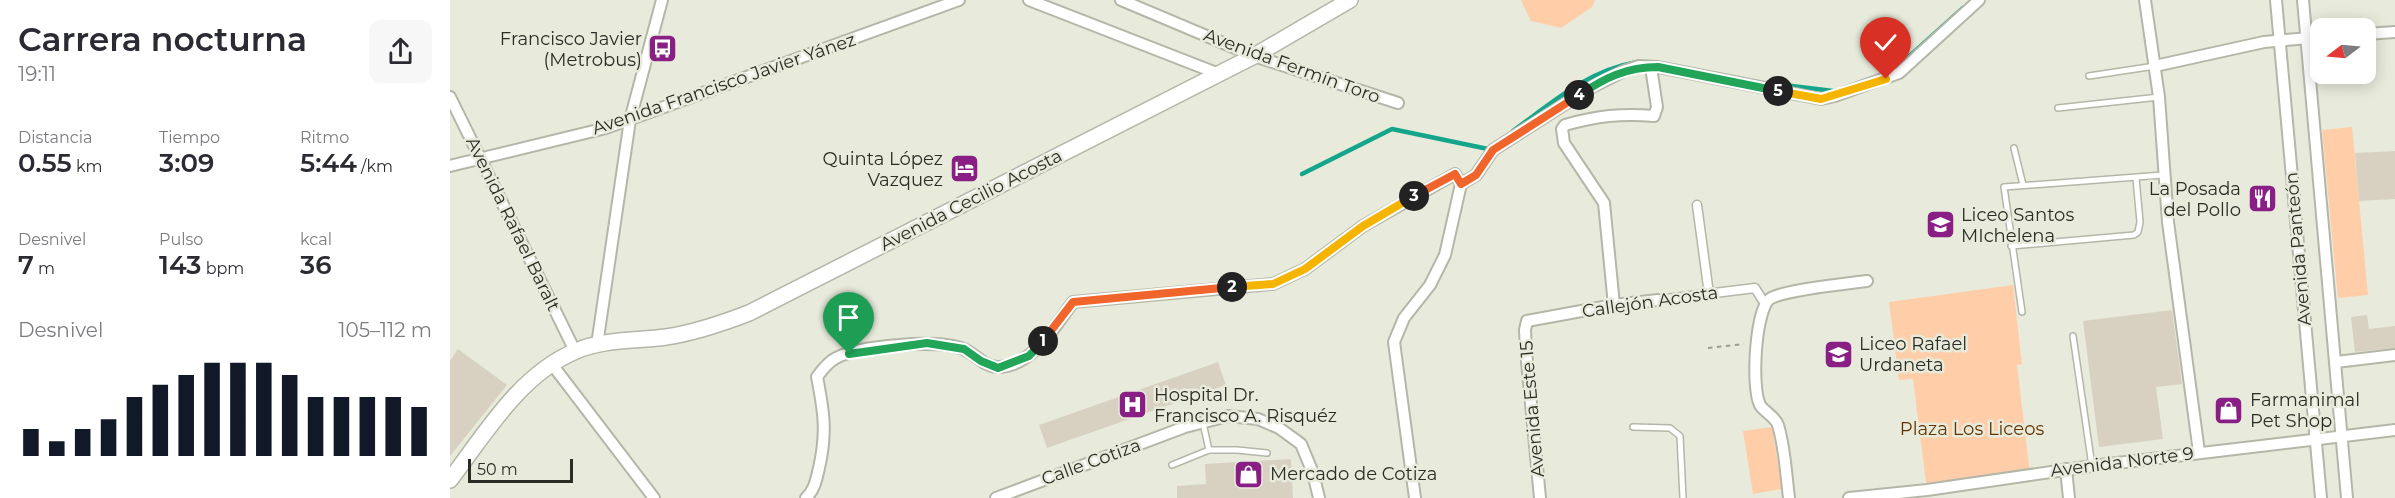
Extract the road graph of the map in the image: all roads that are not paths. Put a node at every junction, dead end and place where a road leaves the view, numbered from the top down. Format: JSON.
{"nodes":[{"id":1,"x":662,"y":0,"type":"edge"},
{"id":2,"x":959,"y":0,"type":"edge"},
{"id":3,"x":1029,"y":0,"type":"edge"},
{"id":4,"x":1121,"y":0,"type":"edge"},
{"id":5,"x":1350,"y":0,"type":"edge"},
{"id":6,"x":1979,"y":0,"type":"edge"},
{"id":7,"x":2145,"y":0,"type":"edge"},
{"id":8,"x":2276,"y":0,"type":"edge"},
{"id":9,"x":2303,"y":0,"type":"edge"},
{"id":10,"x":2395,"y":32,"type":"edge"},
{"id":11,"x":2376,"y":33,"type":"edge"},
{"id":12,"x":2307,"y":37,"type":"junction"},
{"id":13,"x":2279,"y":40,"type":"junction"},
{"id":14,"x":1254,"y":56,"type":"junction"},
{"id":15,"x":2155,"y":66,"type":"junction"},
{"id":16,"x":1652,"y":67,"type":"junction"},
{"id":17,"x":1219,"y":74,"type":"junction"},
{"id":18,"x":2089,"y":76,"type":"dead end"},
{"id":19,"x":450,"y":97,"type":"edge"},
{"id":20,"x":2159,"y":97,"type":"junction"},
{"id":21,"x":1398,"y":103,"type":"dead end"},
{"id":22,"x":2058,"y":108,"type":"dead end"},
{"id":23,"x":630,"y":120,"type":"junction"},
{"id":24,"x":2014,"y":148,"type":"dead end"},
{"id":25,"x":481,"y":158,"type":"junction"},
{"id":26,"x":450,"y":166,"type":"edge"},
{"id":27,"x":2163,"y":175,"type":"junction"},
{"id":28,"x":2136,"y":178,"type":"junction"},
{"id":29,"x":1461,"y":184,"type":"junction"},
{"id":30,"x":2023,"y":185,"type":"junction"},
{"id":31,"x":1697,"y":205,"type":"dead end"},
{"id":32,"x":2011,"y":246,"type":"junction"},
{"id":33,"x":1867,"y":281,"type":"dead end"},
{"id":34,"x":1709,"y":294,"type":"junction"},
{"id":35,"x":1658,"y":300,"type":"joint"},
{"id":36,"x":1765,"y":304,"type":"junction"},
{"id":37,"x":1614,"y":305,"type":"junction"},
{"id":38,"x":2022,"y":312,"type":"dead end"},
{"id":39,"x":1527,"y":321,"type":"joint"},
{"id":40,"x":2073,"y":336,"type":"dead end"},
{"id":41,"x":597,"y":345,"type":"junction"},
{"id":42,"x":575,"y":351,"type":"junction"},
{"id":43,"x":2395,"y":355,"type":"edge"},
{"id":44,"x":2336,"y":362,"type":"junction"},
{"id":45,"x":552,"y":363,"type":"junction"},
{"id":46,"x":1203,"y":423,"type":"junction"},
{"id":47,"x":1632,"y":427,"type":"dead end"},
{"id":48,"x":2395,"y":430,"type":"edge"},
{"id":49,"x":2341,"y":436,"type":"junction"},
{"id":50,"x":2316,"y":439,"type":"junction"},
{"id":51,"x":1209,"y":450,"type":"junction"},
{"id":52,"x":2199,"y":452,"type":"junction"},
{"id":53,"x":1267,"y":453,"type":"dead end"},
{"id":54,"x":1172,"y":465,"type":"dead end"},
{"id":55,"x":2092,"y":466,"type":"junction"},
{"id":56,"x":2066,"y":469,"type":"junction"},
{"id":57,"x":450,"y":480,"type":"edge"},
{"id":58,"x":1889,"y":496,"type":"edge"},
{"id":59,"x":654,"y":498,"type":"edge"},
{"id":60,"x":806,"y":498,"type":"edge"},
{"id":61,"x":996,"y":498,"type":"edge"},
{"id":62,"x":1319,"y":498,"type":"edge"},
{"id":63,"x":1415,"y":498,"type":"edge"},
{"id":64,"x":1540,"y":498,"type":"edge"},
{"id":65,"x":1683,"y":498,"type":"edge"},
{"id":66,"x":1789,"y":498,"type":"edge"},
{"id":67,"x":1849,"y":498,"type":"edge"},
{"id":68,"x":2069,"y":498,"type":"edge"},
{"id":69,"x":2321,"y":498,"type":"edge"},
{"id":70,"x":2348,"y":498,"type":"edge"}],
"edges":[{"from":1,"to":23,"type":"street"},
{"from":2,"to":23,"type":"street","name":"Avenida Francisco Javier Yánez"},
{"from":3,"to":17,"type":"street","name":"Avenida Fermín Toro"},
{"from":4,"to":14,"type":"street","name":"Avenida Fermín Toro"},
{"from":5,"to":14,"type":"main road","name":"Avenida Cecilio Acosta"},
{"from":6,"to":16,"type":"street"},
{"from":7,"to":15,"type":"street"},
{"from":8,"to":13,"type":"street","name":"Avenida Panteón"},
{"from":9,"to":12,"type":"street","name":"Avenida Panteón"},
{"from":10,"to":11,"type":"street"},
{"from":12,"to":13,"type":"street"},
{"from":12,"to":44,"type":"street","name":"Avenida Panteón"},
{"from":13,"to":15,"type":"street"},
{"from":13,"to":50,"type":"street","name":"Avenida Panteón"},
{"from":14,"to":17,"type":"main road","name":"Avenida Cecilio Acosta"},
{"from":14,"to":21,"type":"street","name":"Avenida Fermín Toro"},
{"from":15,"to":18,"type":"lane"},
{"from":15,"to":20,"type":"street"},
{"from":16,"to":29,"type":"street"},
{"from":16,"to":37,"type":"street"},
{"from":17,"to":41,"type":"main road","name":"Avenida Cecilio Acosta"},
{"from":19,"to":25,"type":"street","name":"Avenida Rafael Baralt"},
{"from":20,"to":22,"type":"lane"},
{"from":20,"to":27,"type":"street"},
{"from":23,"to":25,"type":"street","name":"Avenida Francisco Javier Yánez"},
{"from":23,"to":41,"type":"street"},
{"from":24,"to":30,"type":"lane"},
{"from":25,"to":26,"type":"street","name":"Avenida Francisco Javier Yánez"},
{"from":25,"to":42,"type":"street","name":"Avenida Rafael Baralt"},
{"from":27,"to":28,"type":"lane"},
{"from":27,"to":52,"type":"street"},
{"from":28,"to":30,"type":"lane"},
{"from":28,"to":32,"type":"lane"},
{"from":29,"to":60,"type":"street"},
{"from":29,"to":63,"type":"street"},
{"from":30,"to":32,"type":"lane"},
{"from":31,"to":34,"type":"street"},
{"from":32,"to":38,"type":"lane"},
{"from":33,"to":36,"type":"street"},
{"from":34,"to":35,"type":"street","name":"Callejón Acosta"},
{"from":34,"to":36,"type":"street","name":"Callejón Acosta"},
{"from":35,"to":37,"type":"street","name":"Callejón Acosta"},
{"from":36,"to":66,"type":"street"},
{"from":37,"to":39,"type":"street","name":"Callejón Acosta"},
{"from":39,"to":64,"type":"street","name":"Avenida Este 15"},
{"from":40,"to":55,"type":"lane"},
{"from":41,"to":42,"type":"main road","name":"Avenida Cecilio Acosta"},
{"from":42,"to":45,"type":"main road","name":"Avenida Cecilio Acosta"},
{"from":43,"to":44,"type":"street"},
{"from":44,"to":49,"type":"street","name":"Avenida Panteón"},
{"from":45,"to":57,"type":"main road","name":"Avenida Cecilio Acosta"},
{"from":45,"to":59,"type":"street"},
{"from":46,"to":51,"type":"lane"},
{"from":46,"to":61,"type":"street","name":"Calle Cotiza"},
{"from":46,"to":62,"type":"street","name":"Calle Cotiza"},
{"from":47,"to":65,"type":"lane"},
{"from":48,"to":49,"type":"street","name":"Avenida Norte 9"},
{"from":49,"to":50,"type":"street","name":"Avenida Norte 9"},
{"from":49,"to":70,"type":"street","name":"Avenida Panteón"},
{"from":50,"to":52,"type":"street","name":"Avenida Norte 9"},
{"from":50,"to":69,"type":"street","name":"Avenida Panteón"},
{"from":51,"to":53,"type":"lane"},
{"from":51,"to":54,"type":"lane"},
{"from":52,"to":55,"type":"street","name":"Avenida Norte 9"},
{"from":55,"to":56,"type":"street","name":"Avenida Norte 9"},
{"from":56,"to":58,"type":"street","name":"Avenida Norte 9"},
{"from":56,"to":68,"type":"street"},
{"from":58,"to":67,"type":"street","name":"Avenida Norte 9"}]}
